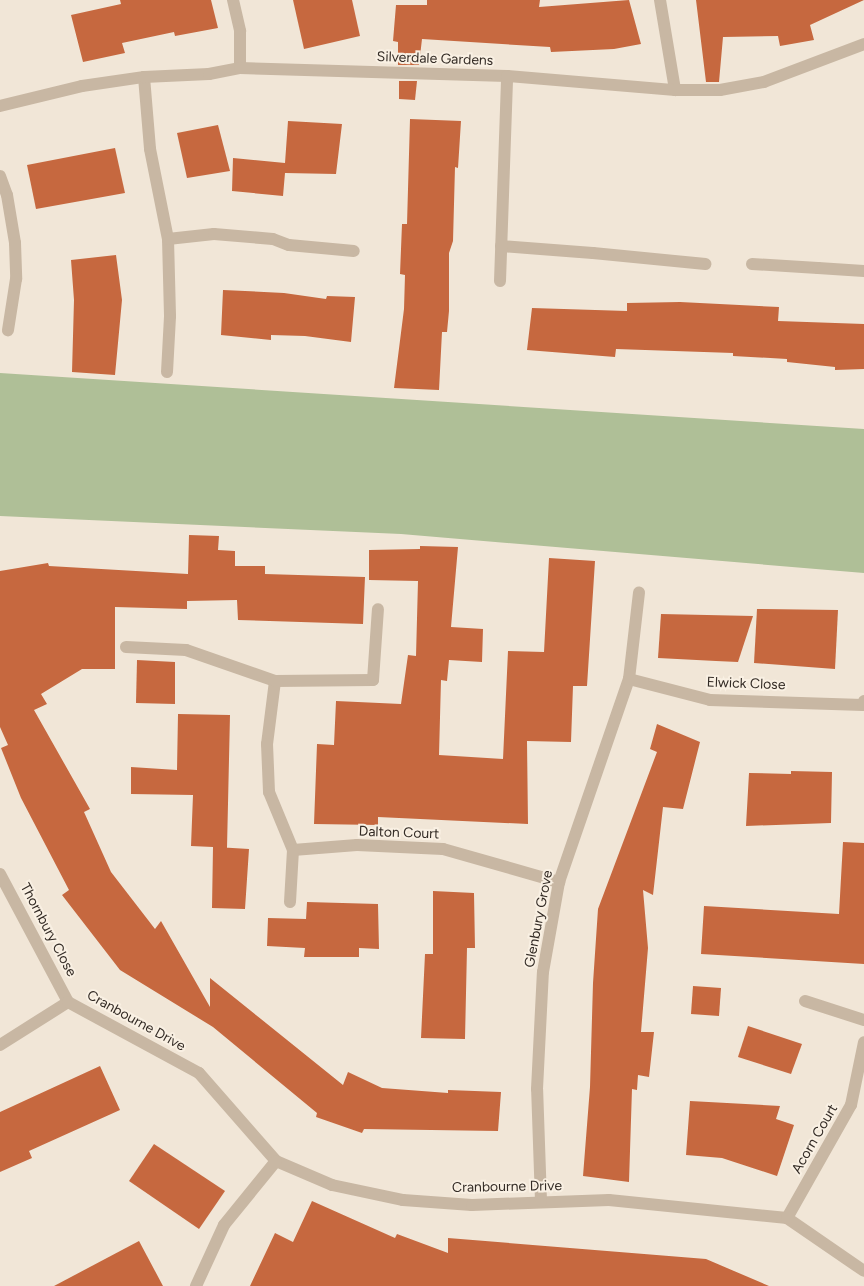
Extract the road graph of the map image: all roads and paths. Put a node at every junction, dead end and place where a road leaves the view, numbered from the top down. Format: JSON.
{"nodes":[{"id":1,"x":233,"y":0,"type":"edge"},
{"id":2,"x":660,"y":0,"type":"edge"},
{"id":3,"x":864,"y":44,"type":"edge"},
{"id":4,"x":240,"y":68,"type":"junction"},
{"id":5,"x":508,"y":76,"type":"junction"},
{"id":6,"x":144,"y":77,"type":"junction"},
{"id":7,"x":675,"y":90,"type":"junction"},
{"id":8,"x":0,"y":106,"type":"edge"},
{"id":9,"x":0,"y":176,"type":"edge"},
{"id":10,"x":168,"y":239,"type":"junction"},
{"id":11,"x":501,"y":246,"type":"junction"},
{"id":12,"x":354,"y":251,"type":"dead end"},
{"id":13,"x":705,"y":264,"type":"dead end"},
{"id":14,"x":752,"y":264,"type":"dead end"},
{"id":15,"x":864,"y":271,"type":"edge"},
{"id":16,"x":500,"y":281,"type":"dead end"},
{"id":17,"x":8,"y":330,"type":"dead end"},
{"id":18,"x":167,"y":372,"type":"dead end"},
{"id":19,"x":639,"y":593,"type":"dead end"},
{"id":20,"x":378,"y":609,"type":"dead end"},
{"id":21,"x":126,"y":647,"type":"dead end"},
{"id":22,"x":629,"y":679,"type":"junction"},
{"id":23,"x":275,"y":681,"type":"junction"},
{"id":24,"x":864,"y":701,"type":"edge"},
{"id":25,"x":863,"y":705,"type":"edge"},
{"id":26,"x":864,"y":711,"type":"edge"},
{"id":27,"x":293,"y":850,"type":"junction"},
{"id":28,"x":0,"y":874,"type":"edge"},
{"id":29,"x":559,"y":882,"type":"junction"},
{"id":30,"x":290,"y":902,"type":"dead end"},
{"id":31,"x":805,"y":1001,"type":"dead end"},
{"id":32,"x":68,"y":1002,"type":"junction"},
{"id":33,"x":864,"y":1020,"type":"edge"},
{"id":34,"x":864,"y":1042,"type":"edge"},
{"id":35,"x":0,"y":1045,"type":"edge"},
{"id":36,"x":276,"y":1162,"type":"junction"},
{"id":37,"x":541,"y":1201,"type":"junction"},
{"id":38,"x":787,"y":1218,"type":"junction"},
{"id":39,"x":864,"y":1271,"type":"edge"},
{"id":40,"x":196,"y":1286,"type":"edge"}],
"edges":[{"from":1,"to":4,"type":"street"},
{"from":2,"to":7,"type":"street"},
{"from":3,"to":7,"type":"street","name":"Silverdale Gardens"},
{"from":4,"to":5,"type":"street","name":"Silverdale Gardens"},
{"from":4,"to":6,"type":"street","name":"Silverdale Gardens"},
{"from":5,"to":7,"type":"street","name":"Silverdale Gardens"},
{"from":5,"to":11,"type":"street"},
{"from":6,"to":8,"type":"street","name":"Silverdale Gardens"},
{"from":6,"to":10,"type":"street"},
{"from":9,"to":17,"type":"street"},
{"from":10,"to":12,"type":"street"},
{"from":10,"to":18,"type":"street"},
{"from":11,"to":13,"type":"street"},
{"from":11,"to":16,"type":"street"},
{"from":14,"to":15,"type":"street"},
{"from":19,"to":22,"type":"street","name":"Glenbury Grove"},
{"from":20,"to":23,"type":"street"},
{"from":21,"to":23,"type":"street"},
{"from":22,"to":25,"type":"street","name":"Elwick Close"},
{"from":22,"to":29,"type":"street","name":"Glenbury Grove"},
{"from":23,"to":27,"type":"street"},
{"from":24,"to":25,"type":"street"},
{"from":25,"to":26,"type":"street"},
{"from":27,"to":29,"type":"street","name":"Dalton Court"},
{"from":27,"to":30,"type":"street"},
{"from":28,"to":32,"type":"street","name":"Thornbury Close"},
{"from":29,"to":37,"type":"street","name":"Glenbury Grove"},
{"from":31,"to":33,"type":"street"},
{"from":32,"to":35,"type":"street","name":"Cranbourne Drive"},
{"from":32,"to":36,"type":"street","name":"Cranbourne Drive"},
{"from":34,"to":38,"type":"street","name":"Acorn Court"},
{"from":36,"to":37,"type":"street","name":"Cranbourne Drive"},
{"from":36,"to":40,"type":"street"},
{"from":37,"to":38,"type":"street","name":"Cranbourne Drive"},
{"from":38,"to":39,"type":"street","name":"Cranbourne Drive"}]}
